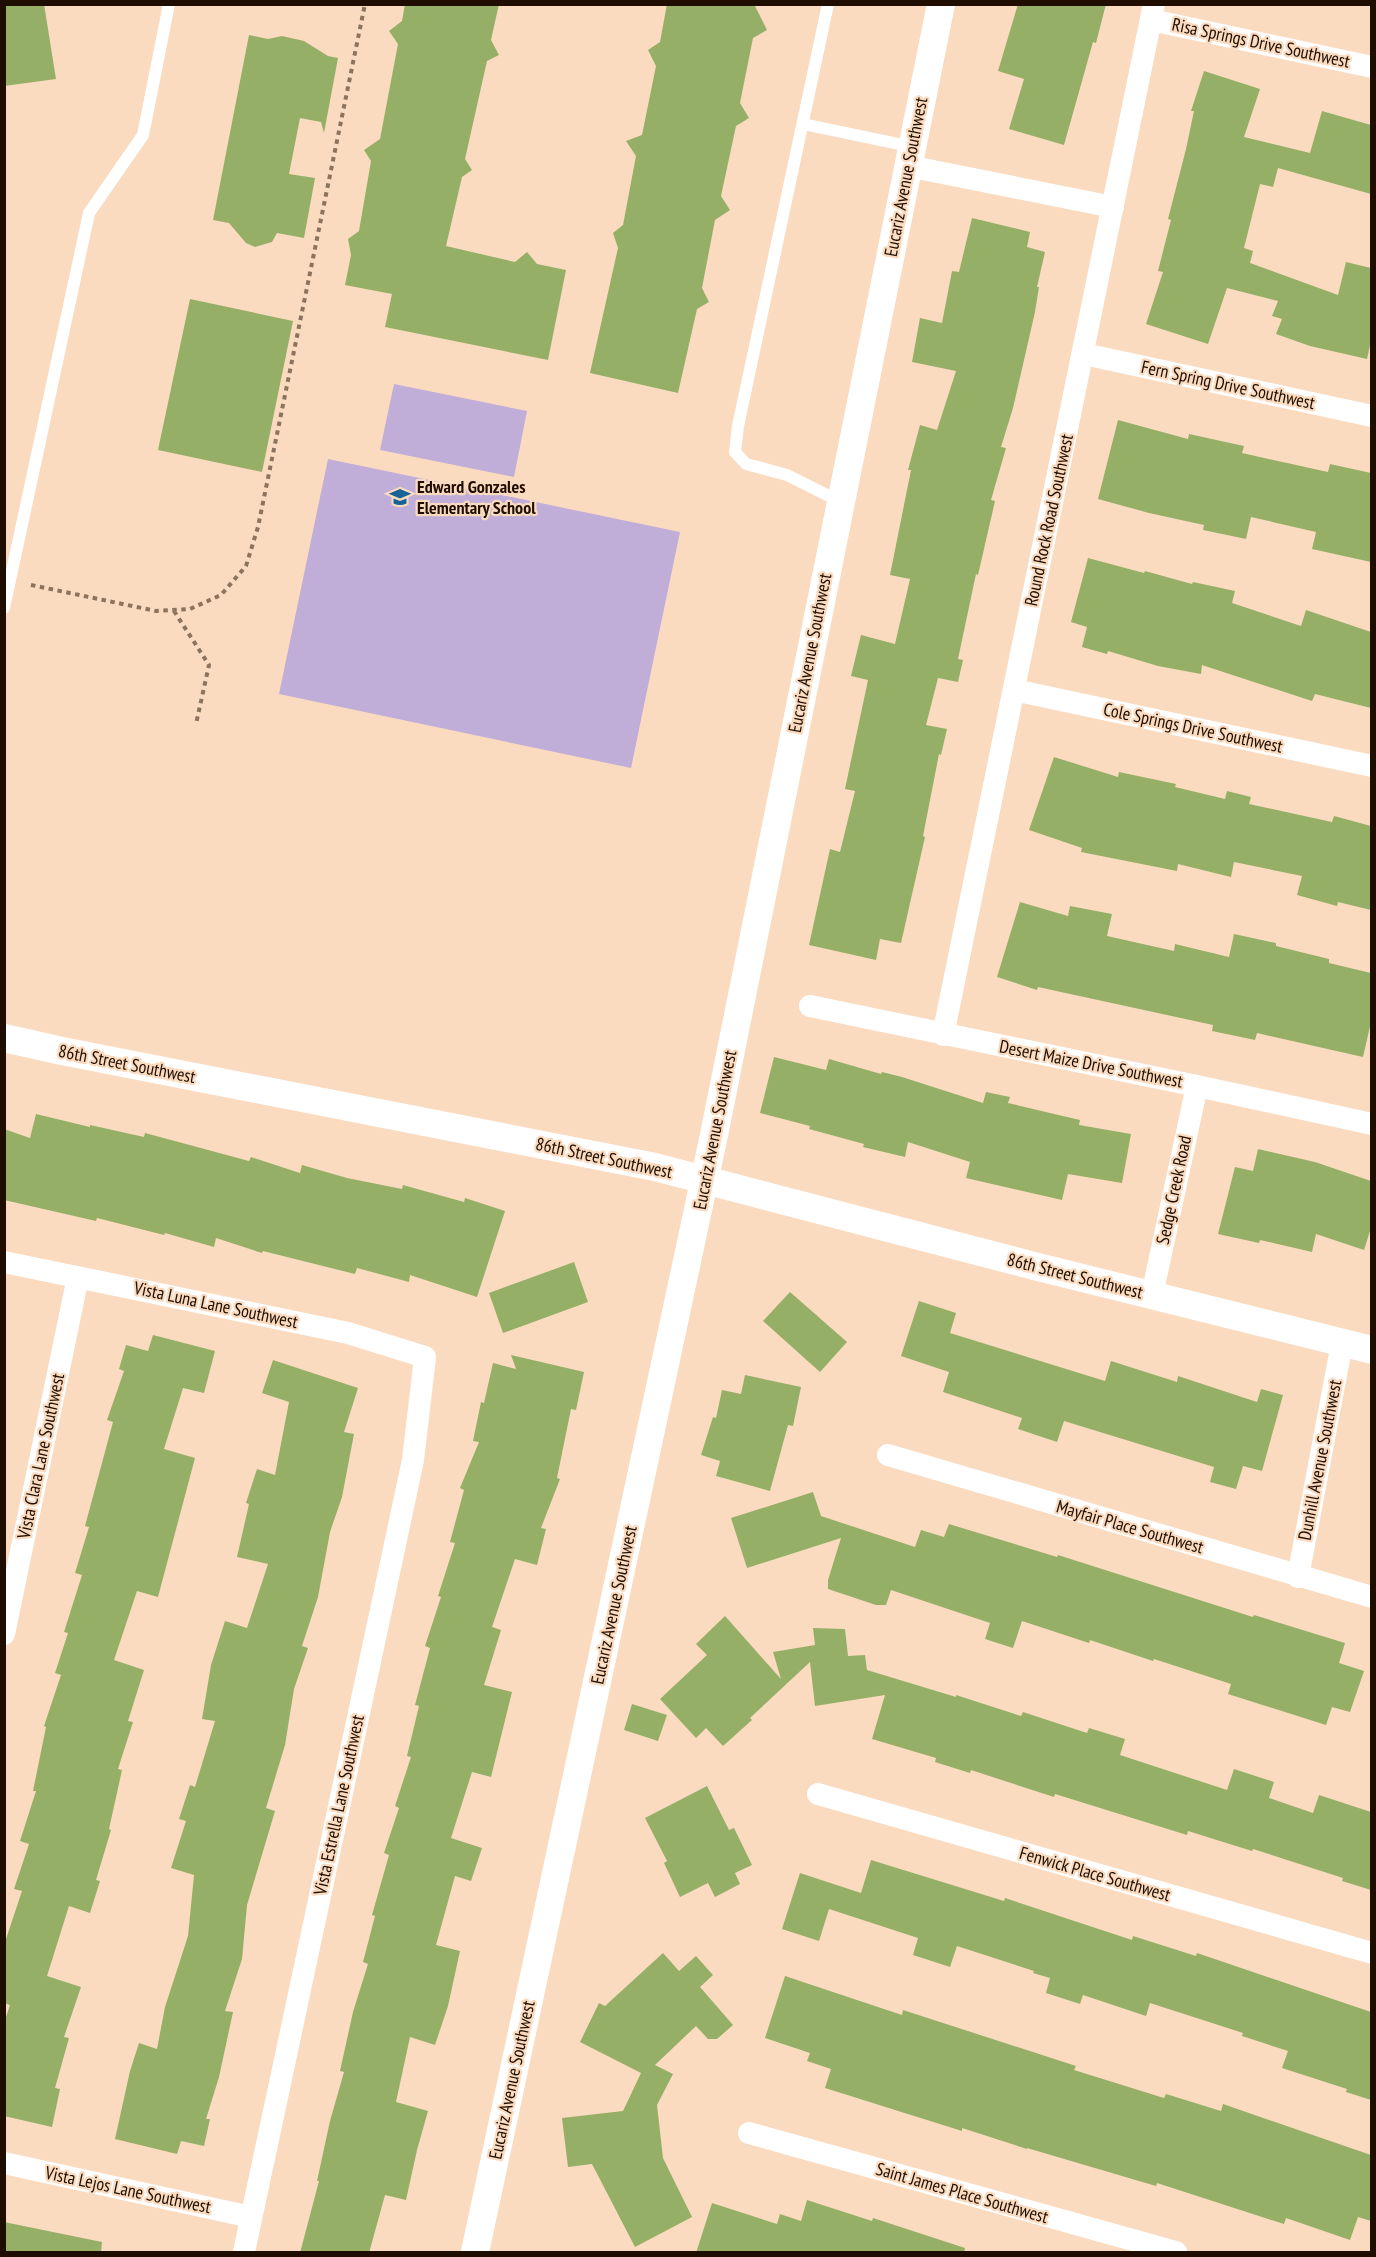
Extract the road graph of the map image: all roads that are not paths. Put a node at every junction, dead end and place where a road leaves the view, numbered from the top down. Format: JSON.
{"nodes":[{"id":1,"x":169,"y":4,"type":"edge"},
{"id":2,"x":828,"y":4,"type":"edge"},
{"id":3,"x":941,"y":4,"type":"edge"},
{"id":4,"x":1153,"y":12,"type":"edge"},
{"id":5,"x":1371,"y":67,"type":"edge"},
{"id":6,"x":803,"y":124,"type":"junction"},
{"id":7,"x":910,"y":157,"type":"junction"},
{"id":8,"x":1113,"y":207,"type":"junction"},
{"id":9,"x":1084,"y":354,"type":"junction"},
{"id":10,"x":1371,"y":416,"type":"edge"},
{"id":11,"x":841,"y":502,"type":"junction"},
{"id":12,"x":4,"y":608,"type":"edge"},
{"id":13,"x":1014,"y":690,"type":"junction"},
{"id":14,"x":1371,"y":766,"type":"edge"},
{"id":15,"x":810,"y":1006,"type":"dead end"},
{"id":16,"x":943,"y":1035,"type":"junction"},
{"id":17,"x":4,"y":1038,"type":"edge"},
{"id":18,"x":1197,"y":1086,"type":"junction"},
{"id":19,"x":1371,"y":1124,"type":"edge"},
{"id":20,"x":705,"y":1180,"type":"junction"},
{"id":21,"x":4,"y":1262,"type":"edge"},
{"id":22,"x":78,"y":1277,"type":"junction"},
{"id":23,"x":1152,"y":1295,"type":"junction"},
{"id":24,"x":1342,"y":1343,"type":"junction"},
{"id":25,"x":1371,"y":1350,"type":"edge"},
{"id":26,"x":424,"y":1357,"type":"joint"},
{"id":27,"x":888,"y":1455,"type":"dead end"},
{"id":28,"x":1298,"y":1577,"type":"junction"},
{"id":29,"x":1371,"y":1597,"type":"edge"},
{"id":30,"x":4,"y":1634,"type":"edge"},
{"id":31,"x":818,"y":1794,"type":"dead end"},
{"id":32,"x":1371,"y":1953,"type":"edge"},
{"id":33,"x":749,"y":2133,"type":"dead end"},
{"id":34,"x":4,"y":2163,"type":"edge"},
{"id":35,"x":251,"y":2217,"type":"junction"},
{"id":36,"x":244,"y":2253,"type":"edge"},
{"id":37,"x":475,"y":2253,"type":"edge"},
{"id":38,"x":1176,"y":2253,"type":"edge"}],
"edges":[{"from":1,"to":12,"type":"lane"},
{"from":2,"to":6,"type":"lane"},
{"from":3,"to":7,"type":"street","name":"Eucariz Avenue Southwest"},
{"from":4,"to":5,"type":"street","name":"Risa Springs Drive Southwest"},
{"from":4,"to":8,"type":"street","name":"Round Rock Road Southwest"},
{"from":6,"to":7,"type":"lane"},
{"from":6,"to":11,"type":"lane"},
{"from":7,"to":8,"type":"street"},
{"from":7,"to":11,"type":"street","name":"Eucariz Avenue Southwest"},
{"from":8,"to":9,"type":"street","name":"Round Rock Road Southwest"},
{"from":9,"to":10,"type":"street","name":"Fern Spring Drive Southwest"},
{"from":9,"to":13,"type":"street","name":"Round Rock Road Southwest"},
{"from":11,"to":20,"type":"street","name":"Eucariz Avenue Southwest"},
{"from":13,"to":14,"type":"street","name":"Cole Springs Drive Southwest"},
{"from":13,"to":16,"type":"street","name":"Round Rock Road Southwest"},
{"from":15,"to":16,"type":"street","name":"Desert Maize Drive Southwest"},
{"from":16,"to":18,"type":"street","name":"Desert Maize Drive Southwest"},
{"from":17,"to":20,"type":"street","name":"86th Street Southwest"},
{"from":18,"to":19,"type":"street","name":"Desert Maize Drive Southwest"},
{"from":18,"to":23,"type":"street","name":"Sedge Creek Road"},
{"from":20,"to":23,"type":"street","name":"86th Street Southwest"},
{"from":20,"to":37,"type":"street","name":"Eucariz Avenue Southwest"},
{"from":21,"to":22,"type":"street","name":"Vista Luna Lane Southwest"},
{"from":22,"to":26,"type":"street","name":"Vista Luna Lane Southwest"},
{"from":22,"to":30,"type":"street","name":"Vista Clara Lane Southwest"},
{"from":23,"to":24,"type":"street","name":"86th Street Southwest"},
{"from":24,"to":25,"type":"street","name":"86th Street Southwest"},
{"from":24,"to":28,"type":"street","name":"Dunhill Avenue Southwest"},
{"from":26,"to":35,"type":"street","name":"Vista Estrella Lane Southwest"},
{"from":27,"to":28,"type":"street","name":"Mayfair Place Southwest"},
{"from":28,"to":29,"type":"street","name":"Mayfair Place Southwest"},
{"from":31,"to":32,"type":"street","name":"Fenwick Place Southwest"},
{"from":33,"to":38,"type":"street","name":"Saint James Place Southwest"},
{"from":34,"to":35,"type":"street","name":"Vista Lejos Lane Southwest"},
{"from":35,"to":36,"type":"street","name":"Vista Estrella Lane Southwest"}]}
